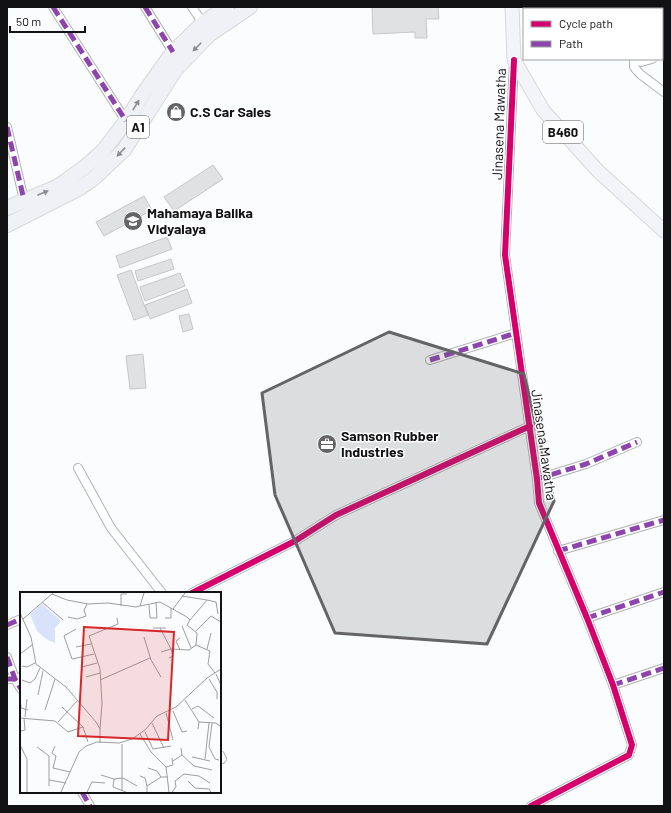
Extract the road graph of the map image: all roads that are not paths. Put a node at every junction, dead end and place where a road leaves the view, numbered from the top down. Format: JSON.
{"nodes":[{"id":1,"x":54,"y":7,"type":"edge"},
{"id":2,"x":145,"y":7,"type":"edge"},
{"id":3,"x":192,"y":7,"type":"edge"},
{"id":4,"x":227,"y":7,"type":"edge"},
{"id":5,"x":250,"y":7,"type":"edge"},
{"id":6,"x":512,"y":7,"type":"edge"},
{"id":7,"x":206,"y":29,"type":"junction"},
{"id":8,"x":173,"y":52,"type":"junction"},
{"id":9,"x":514,"y":60,"type":"junction"},
{"id":10,"x":634,"y":60,"type":"edge"},
{"id":11,"x":636,"y":60,"type":"edge"},
{"id":12,"x":648,"y":60,"type":"edge"},
{"id":13,"x":664,"y":92,"type":"edge"},
{"id":14,"x":126,"y":121,"type":"junction"},
{"id":15,"x":7,"y":127,"type":"edge"},
{"id":16,"x":24,"y":200,"type":"junction"},
{"id":17,"x":7,"y":208,"type":"edge"},
{"id":18,"x":7,"y":225,"type":"edge"},
{"id":19,"x":664,"y":231,"type":"edge"},
{"id":20,"x":516,"y":333,"type":"junction"},
{"id":21,"x":430,"y":360,"type":"dead end"},
{"id":22,"x":530,"y":426,"type":"junction"},
{"id":23,"x":638,"y":442,"type":"dead end"},
{"id":24,"x":78,"y":468,"type":"dead end"},
{"id":25,"x":537,"y":479,"type":"junction"},
{"id":26,"x":664,"y":520,"type":"edge"},
{"id":27,"x":558,"y":551,"type":"junction"},
{"id":28,"x":161,"y":592,"type":"edge"},
{"id":29,"x":194,"y":592,"type":"edge"},
{"id":30,"x":664,"y":592,"type":"edge"},
{"id":31,"x":587,"y":618,"type":"junction"},
{"id":32,"x":20,"y":620,"type":"edge"},
{"id":33,"x":7,"y":626,"type":"edge"},
{"id":34,"x":7,"y":657,"type":"edge"},
{"id":35,"x":664,"y":668,"type":"edge"},
{"id":36,"x":14,"y":678,"type":"edge"},
{"id":37,"x":613,"y":685,"type":"junction"},
{"id":38,"x":20,"y":687,"type":"edge"},
{"id":39,"x":83,"y":793,"type":"edge"},
{"id":40,"x":90,"y":806,"type":"edge"},
{"id":41,"x":531,"y":806,"type":"edge"}],
"edges":[{"from":1,"to":14,"type":"street"},
{"from":2,"to":8,"type":"street"},
{"from":3,"to":7,"type":"street"},
{"from":4,"to":7,"type":"highway","number":"A1"},
{"from":5,"to":7,"type":"highway","number":"A1"},
{"from":6,"to":9,"type":"main road","number":"B460"},
{"from":7,"to":8,"type":"highway","number":"A1"},
{"from":7,"to":18,"type":"highway","number":"A1","one_way":true},
{"from":14,"to":8,"type":"highway","number":"A1","one_way":true},
{"from":9,"to":19,"type":"main road","number":"B460"},
{"from":9,"to":20,"type":"street","name":"Jinasena Mawatha"},
{"from":10,"to":13,"type":"street"},
{"from":11,"to":12,"type":"street"},
{"from":16,"to":14,"type":"highway","number":"A1","one_way":true},
{"from":15,"to":16,"type":"street"},
{"from":16,"to":17,"type":"highway","number":"A1"},
{"from":20,"to":21,"type":"street"},
{"from":20,"to":22,"type":"street","name":"Jinasena Mawatha"},
{"from":22,"to":25,"type":"street","name":"Jinasena Mawatha"},
{"from":22,"to":29,"type":"street"},
{"from":23,"to":25,"type":"street"},
{"from":24,"to":28,"type":"street"},
{"from":25,"to":27,"type":"street","name":"Jinasena Mawatha"},
{"from":26,"to":27,"type":"street"},
{"from":27,"to":31,"type":"street","name":"Jinasena Mawatha"},
{"from":30,"to":31,"type":"street"},
{"from":31,"to":37,"type":"street","name":"Jinasena Mawatha"},
{"from":32,"to":33,"type":"street"},
{"from":34,"to":36,"type":"street"},
{"from":35,"to":37,"type":"street"},
{"from":36,"to":38,"type":"street"},
{"from":37,"to":41,"type":"street","name":"Jinasena Mawatha"},
{"from":39,"to":40,"type":"street"}]}
